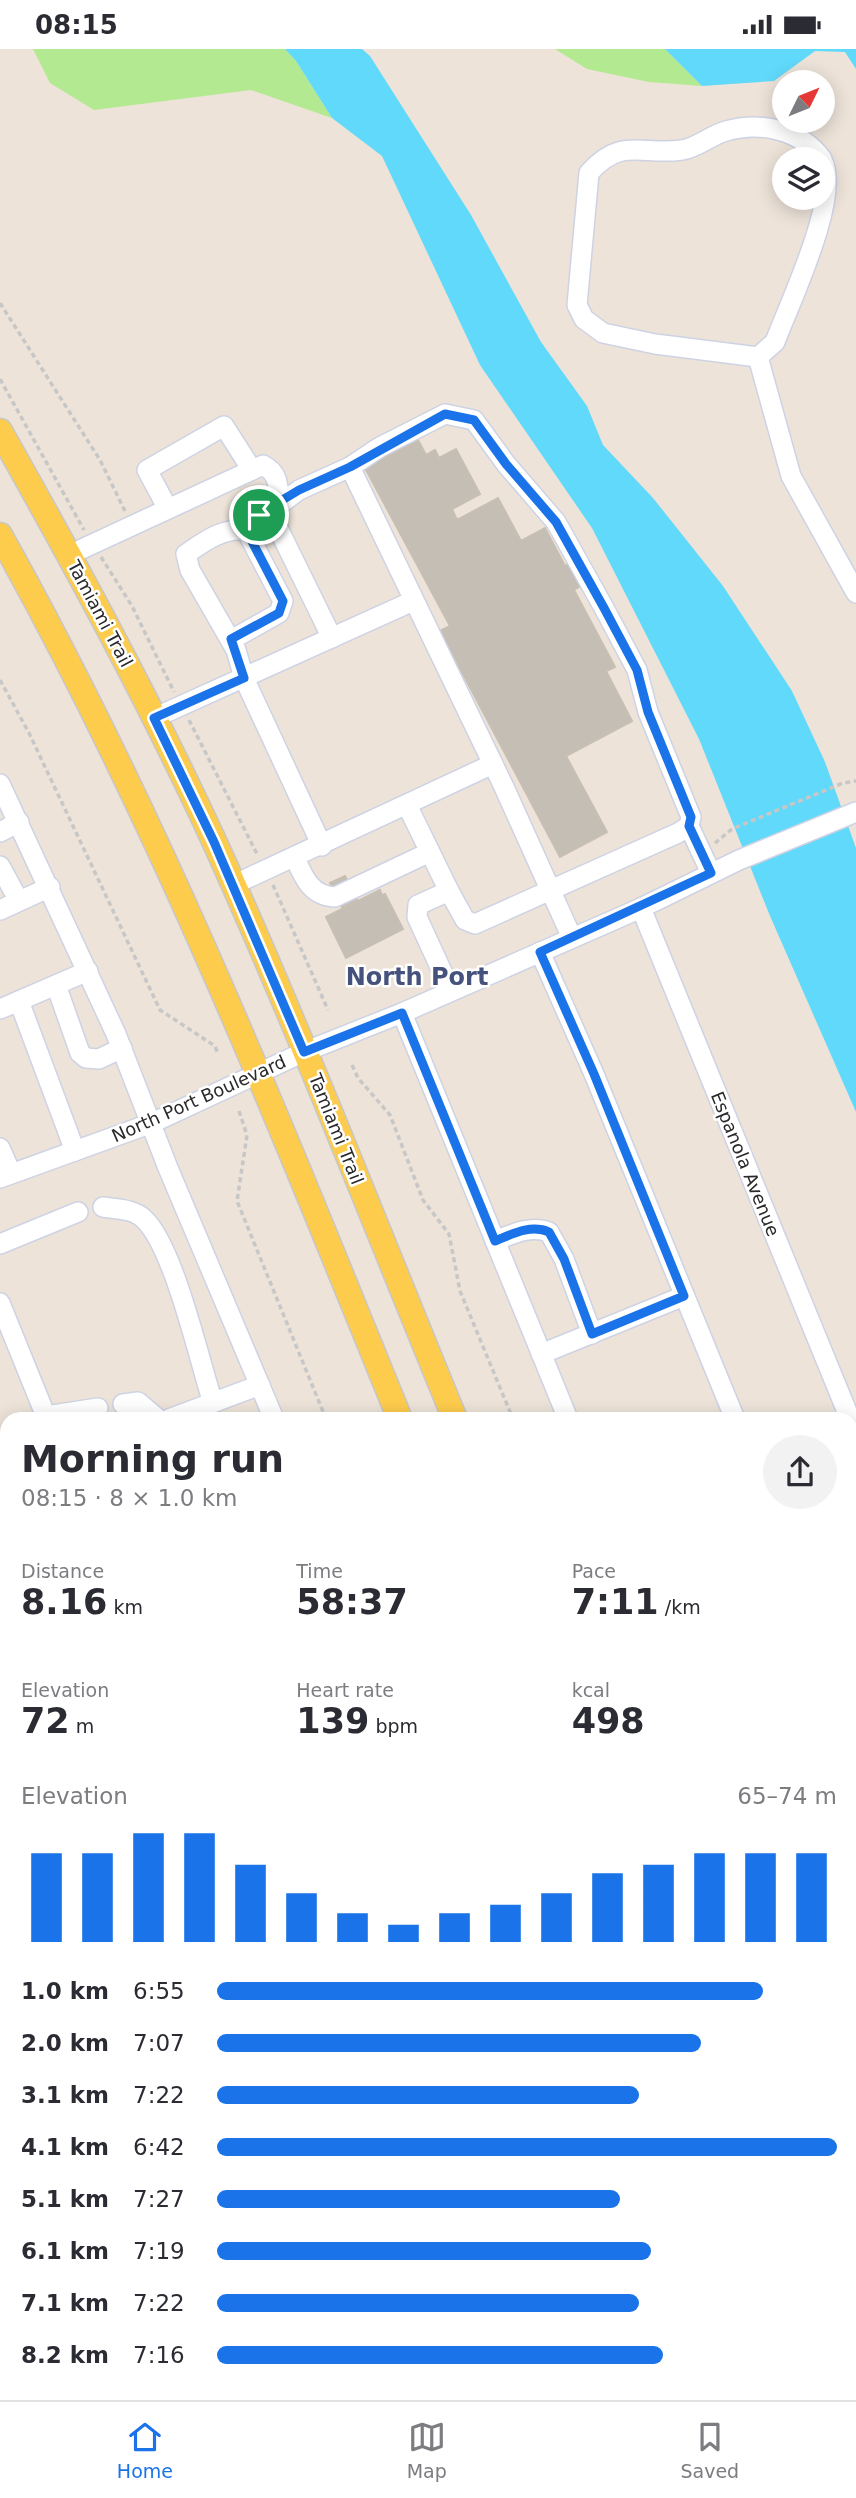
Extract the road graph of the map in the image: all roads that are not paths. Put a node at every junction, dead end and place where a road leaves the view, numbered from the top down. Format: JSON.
{"nodes":[{"id":1,"x":814,"y":147,"type":"edge"},
{"id":2,"x":825,"y":210,"type":"edge"},
{"id":3,"x":758,"y":357,"type":"junction"},
{"id":4,"x":0,"y":431,"type":"edge"},
{"id":5,"x":350,"y":467,"type":"junction"},
{"id":6,"x":252,"y":470,"type":"junction"},
{"id":7,"x":279,"y":505,"type":"junction"},
{"id":8,"x":168,"y":509,"type":"junction"},
{"id":9,"x":246,"y":530,"type":"junction"},
{"id":10,"x":0,"y":535,"type":"edge"},
{"id":11,"x":69,"y":555,"type":"junction"},
{"id":12,"x":856,"y":593,"type":"edge"},
{"id":13,"x":413,"y":601,"type":"junction"},
{"id":14,"x":332,"y":638,"type":"junction"},
{"id":15,"x":231,"y":639,"type":"junction"},
{"id":16,"x":244,"y":678,"type":"junction"},
{"id":17,"x":154,"y":718,"type":"junction"},
{"id":18,"x":493,"y":764,"type":"junction"},
{"id":19,"x":0,"y":784,"type":"edge"},
{"id":20,"x":407,"y":805,"type":"junction"},
{"id":21,"x":856,"y":811,"type":"edge"},
{"id":22,"x":19,"y":822,"type":"junction"},
{"id":23,"x":689,"y":826,"type":"junction"},
{"id":24,"x":0,"y":832,"type":"edge"},
{"id":25,"x":322,"y":845,"type":"junction"},
{"id":26,"x":430,"y":852,"type":"junction"},
{"id":27,"x":295,"y":858,"type":"junction"},
{"id":28,"x":0,"y":866,"type":"edge"},
{"id":29,"x":711,"y":873,"type":"junction"},
{"id":30,"x":233,"y":885,"type":"junction"},
{"id":31,"x":50,"y":887,"type":"junction"},
{"id":32,"x":550,"y":888,"type":"junction"},
{"id":33,"x":449,"y":891,"type":"junction"},
{"id":34,"x":19,"y":901,"type":"junction"},
{"id":35,"x":640,"y":908,"type":"junction"},
{"id":36,"x":0,"y":910,"type":"edge"},
{"id":37,"x":572,"y":938,"type":"junction"},
{"id":38,"x":540,"y":952,"type":"junction"},
{"id":39,"x":88,"y":971,"type":"junction"},
{"id":40,"x":56,"y":985,"type":"junction"},
{"id":41,"x":451,"y":991,"type":"junction"},
{"id":42,"x":19,"y":1001,"type":"junction"},
{"id":43,"x":0,"y":1009,"type":"edge"},
{"id":44,"x":402,"y":1013,"type":"junction"},
{"id":45,"x":122,"y":1048,"type":"junction"},
{"id":46,"x":304,"y":1052,"type":"junction"},
{"id":47,"x":260,"y":1075,"type":"junction"},
{"id":48,"x":152,"y":1123,"type":"junction"},
{"id":49,"x":0,"y":1148,"type":"edge"},
{"id":50,"x":75,"y":1151,"type":"junction"},
{"id":51,"x":5,"y":1175,"type":"edge"},
{"id":52,"x":103,"y":1207,"type":"dead end"},
{"id":53,"x":78,"y":1212,"type":"dead end"},
{"id":54,"x":495,"y":1241,"type":"junction"},
{"id":55,"x":0,"y":1244,"type":"edge"},
{"id":56,"x":684,"y":1296,"type":"junction"},
{"id":57,"x":0,"y":1303,"type":"edge"},
{"id":58,"x":592,"y":1334,"type":"junction"},
{"id":59,"x":541,"y":1354,"type":"junction"},
{"id":60,"x":260,"y":1385,"type":"junction"},
{"id":61,"x":123,"y":1404,"type":"dead end"},
{"id":62,"x":98,"y":1408,"type":"dead end"},
{"id":63,"x":210,"y":1409,"type":"edge"},
{"id":64,"x":44,"y":1412,"type":"edge"},
{"id":65,"x":77,"y":1412,"type":"edge"},
{"id":66,"x":150,"y":1412,"type":"edge"},
{"id":67,"x":271,"y":1412,"type":"edge"},
{"id":68,"x":397,"y":1412,"type":"edge"},
{"id":69,"x":452,"y":1412,"type":"edge"},
{"id":70,"x":565,"y":1412,"type":"edge"},
{"id":71,"x":732,"y":1412,"type":"edge"},
{"id":72,"x":847,"y":1412,"type":"edge"}],
"edges":[{"from":1,"to":3,"type":"street"},
{"from":2,"to":3,"type":"street"},
{"from":3,"to":12,"type":"street"},
{"from":4,"to":11,"type":"main road","name":"Tamiami Trail"},
{"from":5,"to":7,"type":"street"},
{"from":5,"to":13,"type":"street"},
{"from":5,"to":23,"type":"street"},
{"from":6,"to":7,"type":"street"},
{"from":6,"to":8,"type":"street"},
{"from":6,"to":8,"type":"street"},
{"from":7,"to":9,"type":"street"},
{"from":7,"to":14,"type":"street"},
{"from":8,"to":11,"type":"street"},
{"from":9,"to":15,"type":"street"},
{"from":9,"to":15,"type":"street"},
{"from":10,"to":47,"type":"main road"},
{"from":11,"to":17,"type":"main road","name":"Tamiami Trail"},
{"from":13,"to":14,"type":"street"},
{"from":13,"to":18,"type":"street"},
{"from":14,"to":16,"type":"street"},
{"from":15,"to":16,"type":"street"},
{"from":16,"to":17,"type":"street"},
{"from":16,"to":25,"type":"street"},
{"from":17,"to":30,"type":"main road","name":"Tamiami Trail"},
{"from":18,"to":20,"type":"street"},
{"from":18,"to":32,"type":"street"},
{"from":19,"to":22,"type":"street"},
{"from":20,"to":25,"type":"street"},
{"from":20,"to":26,"type":"street"},
{"from":21,"to":29,"type":"street","name":"North Port Boulevard"},
{"from":22,"to":24,"type":"street"},
{"from":22,"to":31,"type":"street"},
{"from":23,"to":29,"type":"street"},
{"from":23,"to":32,"type":"street"},
{"from":25,"to":27,"type":"street"},
{"from":26,"to":27,"type":"street"},
{"from":26,"to":33,"type":"street"},
{"from":27,"to":30,"type":"street"},
{"from":28,"to":34,"type":"street"},
{"from":29,"to":35,"type":"street","name":"North Port Boulevard"},
{"from":30,"to":46,"type":"main road","name":"Tamiami Trail"},
{"from":31,"to":34,"type":"street"},
{"from":31,"to":39,"type":"street"},
{"from":32,"to":33,"type":"street"},
{"from":32,"to":37,"type":"street"},
{"from":33,"to":41,"type":"street"},
{"from":34,"to":36,"type":"street"},
{"from":35,"to":37,"type":"street","name":"North Port Boulevard"},
{"from":35,"to":72,"type":"street","name":"Espanola Avenue"},
{"from":37,"to":38,"type":"street","name":"North Port Boulevard"},
{"from":38,"to":41,"type":"street","name":"North Port Boulevard"},
{"from":38,"to":56,"type":"street"},
{"from":39,"to":40,"type":"street"},
{"from":39,"to":45,"type":"street"},
{"from":40,"to":42,"type":"street"},
{"from":40,"to":45,"type":"street"},
{"from":41,"to":44,"type":"street","name":"North Port Boulevard"},
{"from":42,"to":43,"type":"street"},
{"from":42,"to":50,"type":"street"},
{"from":44,"to":46,"type":"street","name":"North Port Boulevard"},
{"from":44,"to":54,"type":"street"},
{"from":45,"to":48,"type":"street"},
{"from":46,"to":47,"type":"street","name":"North Port Boulevard"},
{"from":46,"to":69,"type":"main road","name":"Tamiami Trail"},
{"from":47,"to":48,"type":"street","name":"North Port Boulevard"},
{"from":47,"to":68,"type":"main road"},
{"from":48,"to":50,"type":"street","name":"North Port Boulevard"},
{"from":48,"to":60,"type":"street"},
{"from":49,"to":51,"type":"street"},
{"from":50,"to":51,"type":"street","name":"North Port Boulevard"},
{"from":52,"to":63,"type":"street"},
{"from":53,"to":55,"type":"street"},
{"from":54,"to":58,"type":"street"},
{"from":54,"to":59,"type":"street"},
{"from":56,"to":58,"type":"street"},
{"from":56,"to":71,"type":"street"},
{"from":57,"to":64,"type":"street"},
{"from":58,"to":59,"type":"street"},
{"from":59,"to":70,"type":"street"},
{"from":60,"to":63,"type":"street"},
{"from":60,"to":67,"type":"street"},
{"from":61,"to":66,"type":"street"},
{"from":62,"to":65,"type":"street"}]}
